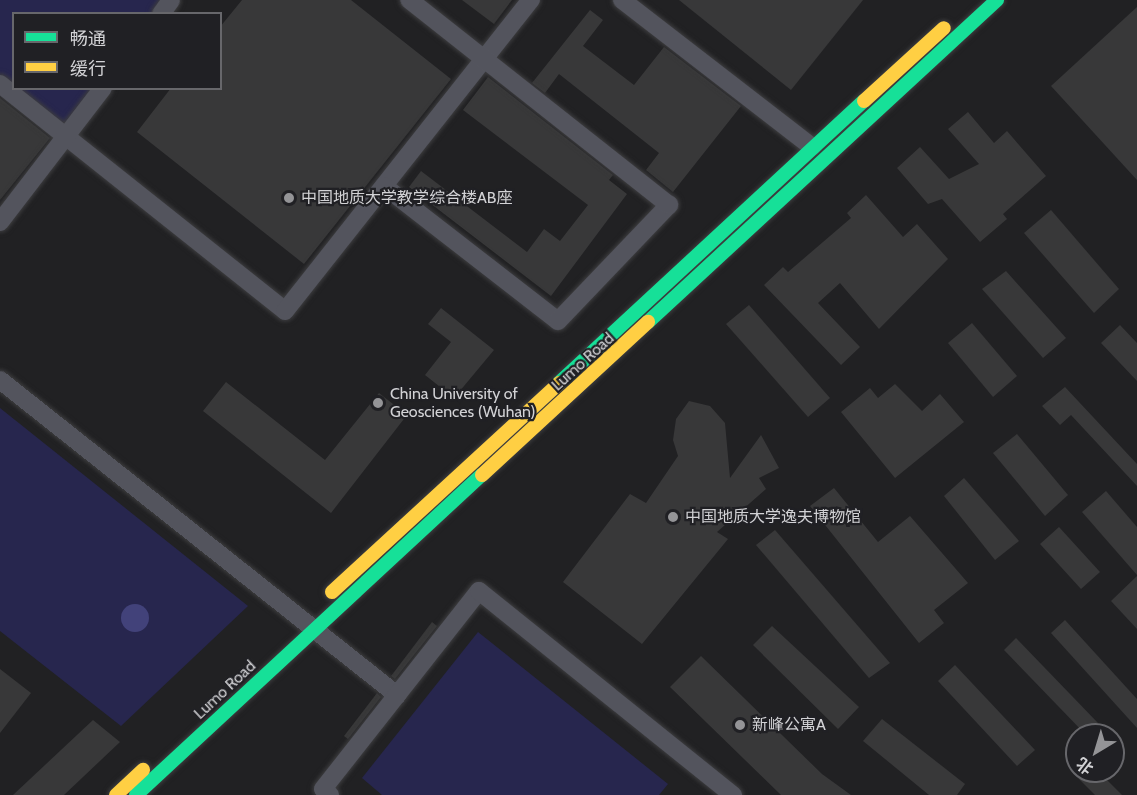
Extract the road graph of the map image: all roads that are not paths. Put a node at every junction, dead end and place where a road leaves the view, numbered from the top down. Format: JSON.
{"nodes":[{"id":1,"x":410,"y":0,"type":"edge"},
{"id":2,"x":531,"y":0,"type":"edge"},
{"id":3,"x":622,"y":0,"type":"edge"},
{"id":4,"x":975,"y":0,"type":"edge"},
{"id":5,"x":998,"y":0,"type":"edge"},
{"id":6,"x":485,"y":59,"type":"junction"},
{"id":7,"x":0,"y":84,"type":"edge"},
{"id":8,"x":101,"y":90,"type":"edge"},
{"id":9,"x":66,"y":136,"type":"junction"},
{"id":10,"x":812,"y":147,"type":"junction"},
{"id":11,"x":384,"y":186,"type":"junction"},
{"id":12,"x":0,"y":222,"type":"edge"},
{"id":13,"x":0,"y":380,"type":"edge"},
{"id":14,"x":312,"y":616,"type":"junction"},
{"id":15,"x":397,"y":695,"type":"junction"},
{"id":16,"x":327,"y":792,"type":"edge"},
{"id":17,"x":116,"y":795,"type":"edge"},
{"id":18,"x":136,"y":795,"type":"edge"},
{"id":19,"x":733,"y":795,"type":"edge"}],
"edges":[{"from":1,"to":6,"type":"street"},
{"from":2,"to":6,"type":"street"},
{"from":3,"to":10,"type":"street"},
{"from":4,"to":10,"type":"main road","name":"Lumo Road"},
{"from":5,"to":14,"type":"main road","name":"Lumo Road"},
{"from":6,"to":11,"type":"street"},
{"from":6,"to":11,"type":"street"},
{"from":7,"to":9,"type":"street"},
{"from":8,"to":9,"type":"street"},
{"from":9,"to":11,"type":"street"},
{"from":9,"to":12,"type":"street"},
{"from":10,"to":14,"type":"main road","name":"Lumo Road"},
{"from":13,"to":14,"type":"street"},
{"from":14,"to":15,"type":"street"},
{"from":14,"to":17,"type":"main road","name":"Lumo Road"},
{"from":14,"to":18,"type":"main road","name":"Lumo Road"},
{"from":15,"to":16,"type":"street"},
{"from":15,"to":19,"type":"street"}]}
